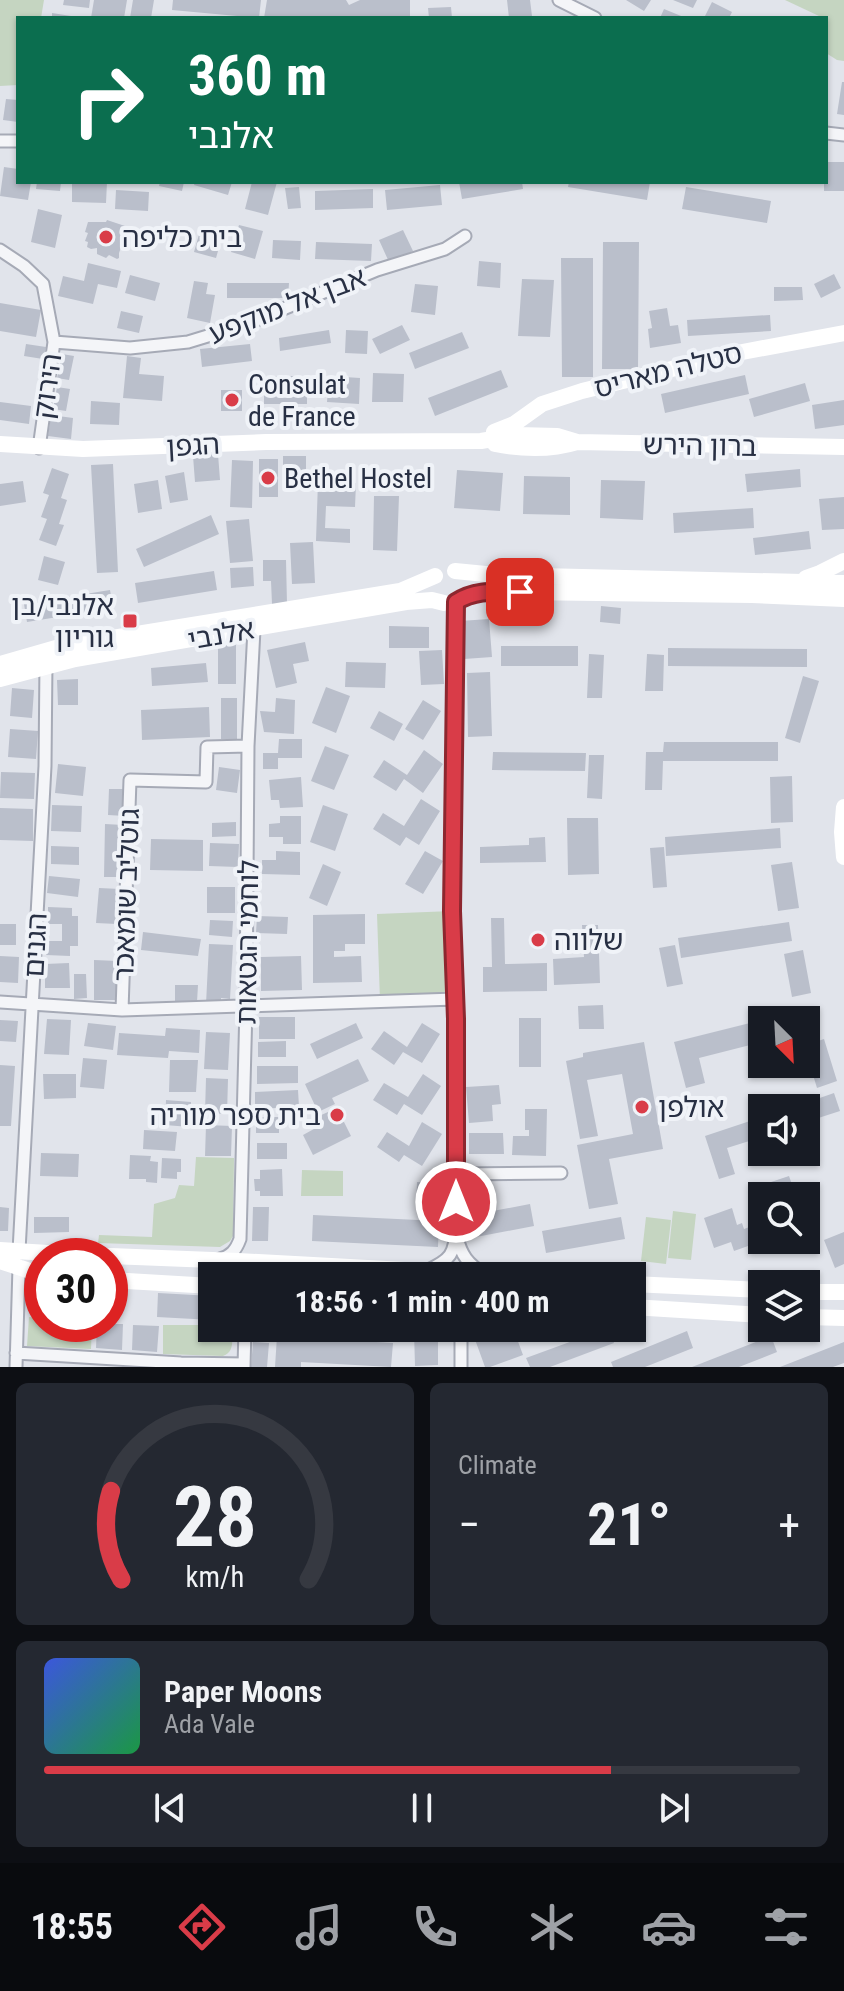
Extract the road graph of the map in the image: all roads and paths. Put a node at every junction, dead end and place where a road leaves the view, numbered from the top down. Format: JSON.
{"nodes":[{"id":1,"x":559,"y":0,"type":"edge"},
{"id":2,"x":591,"y":16,"type":"edge"},
{"id":3,"x":465,"y":236,"type":"dead end"},
{"id":4,"x":0,"y":250,"type":"edge"},
{"id":5,"x":844,"y":333,"type":"edge"},
{"id":6,"x":54,"y":342,"type":"junction"},
{"id":7,"x":538,"y":407,"type":"junction"},
{"id":8,"x":557,"y":436,"type":"junction"},
{"id":9,"x":462,"y":441,"type":"junction"},
{"id":10,"x":526,"y":441,"type":"junction"},
{"id":11,"x":577,"y":442,"type":"junction"},
{"id":12,"x":0,"y":444,"type":"edge"},
{"id":13,"x":823,"y":447,"type":"junction"},
{"id":14,"x":844,"y":447,"type":"edge"},
{"id":15,"x":39,"y":448,"type":"junction"},
{"id":16,"x":844,"y":459,"type":"edge"},
{"id":17,"x":844,"y":561,"type":"edge"},
{"id":18,"x":455,"y":571,"type":"junction"},
{"id":19,"x":435,"y":576,"type":"junction"},
{"id":20,"x":844,"y":583,"type":"edge"},
{"id":21,"x":796,"y":590,"type":"junction"},
{"id":22,"x":844,"y":599,"type":"edge"},
{"id":23,"x":453,"y":601,"type":"junction"},
{"id":24,"x":274,"y":611,"type":"junction"},
{"id":25,"x":844,"y":613,"type":"edge"},
{"id":26,"x":254,"y":629,"type":"junction"},
{"id":27,"x":63,"y":646,"type":"junction"},
{"id":28,"x":0,"y":664,"type":"edge"},
{"id":29,"x":46,"y":666,"type":"junction"},
{"id":30,"x":0,"y":679,"type":"edge"},
{"id":31,"x":248,"y":746,"type":"junction"},
{"id":32,"x":844,"y":807,"type":"edge"},
{"id":33,"x":844,"y":857,"type":"edge"},
{"id":34,"x":455,"y":999,"type":"junction"},
{"id":35,"x":0,"y":1002,"type":"edge"},
{"id":36,"x":32,"y":1004,"type":"junction"},
{"id":37,"x":246,"y":1007,"type":"junction"},
{"id":38,"x":122,"y":1010,"type":"junction"},
{"id":39,"x":561,"y":1173,"type":"dead end"},
{"id":40,"x":457,"y":1174,"type":"junction"},
{"id":41,"x":456,"y":1229,"type":"junction"},
{"id":42,"x":0,"y":1250,"type":"edge"},
{"id":43,"x":128,"y":1257,"type":"edge"},
{"id":44,"x":19,"y":1259,"type":"junction"},
{"id":45,"x":24,"y":1259,"type":"edge"},
{"id":46,"x":206,"y":1260,"type":"junction"},
{"id":47,"x":0,"y":1261,"type":"edge"},
{"id":48,"x":24,"y":1262,"type":"edge"},
{"id":49,"x":250,"y":1262,"type":"edge"},
{"id":50,"x":442,"y":1262,"type":"edge"},
{"id":51,"x":468,"y":1262,"type":"edge"},
{"id":52,"x":128,"y":1281,"type":"edge"},
{"id":53,"x":198,"y":1285,"type":"edge"},
{"id":54,"x":646,"y":1285,"type":"edge"},
{"id":55,"x":748,"y":1289,"type":"edge"},
{"id":56,"x":820,"y":1292,"type":"edge"},
{"id":57,"x":844,"y":1292,"type":"edge"},
{"id":58,"x":646,"y":1308,"type":"edge"},
{"id":59,"x":748,"y":1314,"type":"edge"},
{"id":60,"x":820,"y":1317,"type":"edge"},
{"id":61,"x":844,"y":1318,"type":"edge"},
{"id":62,"x":245,"y":1342,"type":"edge"},
{"id":63,"x":461,"y":1342,"type":"edge"},
{"id":64,"x":16,"y":1353,"type":"junction"},
{"id":65,"x":244,"y":1366,"type":"edge"},
{"id":66,"x":16,"y":1367,"type":"edge"},
{"id":67,"x":461,"y":1367,"type":"edge"}],
"edges":[{"from":1,"to":2,"type":"street"},
{"from":3,"to":6,"type":"street","name":"אבן אל מוקפע"},
{"from":4,"to":6,"type":"street","name":"הירוק"},
{"from":5,"to":7,"type":"street","name":"סטלה מאריס"},
{"from":6,"to":15,"type":"street","name":"הירוק"},
{"from":7,"to":8,"type":"street"},
{"from":7,"to":9,"type":"street","name":"סטלה מאריס"},
{"from":7,"to":10,"type":"street"},
{"from":8,"to":10,"type":"street","name":"ברון הירש"},
{"from":8,"to":11,"type":"street","name":"ברון הירש"},
{"from":9,"to":10,"type":"street","name":"הגפן"},
{"from":9,"to":15,"type":"street","name":"הגפן"},
{"from":10,"to":11,"type":"street","name":"ברון הירש"},
{"from":11,"to":13,"type":"street","name":"ברון הירש"},
{"from":12,"to":15,"type":"street","name":"הגפן"},
{"from":13,"to":14,"type":"street","name":"ברון הירש"},
{"from":13,"to":16,"type":"street","name":"ברון הירש"},
{"from":17,"to":21,"type":"street"},
{"from":18,"to":19,"type":"street","name":"אלנבי"},
{"from":18,"to":21,"type":"street","name":"אלנבי"},
{"from":18,"to":23,"type":"street"},
{"from":19,"to":23,"type":"street"},
{"from":19,"to":24,"type":"street","name":"אלנבי"},
{"from":20,"to":21,"type":"street","name":"אלנבי"},
{"from":21,"to":22,"type":"street","name":"אלנבי"},
{"from":21,"to":23,"type":"street","name":"אלנבי"},
{"from":21,"to":25,"type":"street"},
{"from":23,"to":26,"type":"street","name":"אלנבי"},
{"from":23,"to":34,"type":"street"},
{"from":24,"to":26,"type":"street"},
{"from":24,"to":27,"type":"street","name":"אלנבי"},
{"from":26,"to":29,"type":"street","name":"אלנבי"},
{"from":26,"to":31,"type":"street","name":"לוחמי הגטאות"},
{"from":27,"to":28,"type":"street","name":"אלנבי"},
{"from":27,"to":29,"type":"street"},
{"from":29,"to":30,"type":"street","name":"אלנבי"},
{"from":29,"to":36,"type":"street","name":"הגנים"},
{"from":31,"to":37,"type":"street","name":"לוחמי הגטאות"},
{"from":31,"to":38,"type":"street","name":"גוטליב שומאכר"},
{"from":32,"to":33,"type":"street"},
{"from":34,"to":37,"type":"street"},
{"from":34,"to":40,"type":"street"},
{"from":35,"to":36,"type":"street"},
{"from":36,"to":38,"type":"street"},
{"from":36,"to":44,"type":"street","name":"הגנים"},
{"from":37,"to":38,"type":"street"},
{"from":37,"to":46,"type":"street","name":"לוחמי הגטאות"},
{"from":39,"to":40,"type":"street"},
{"from":40,"to":41,"type":"street"},
{"from":41,"to":50,"type":"street"},
{"from":41,"to":51,"type":"street"},
{"from":42,"to":44,"type":"street"},
{"from":43,"to":46,"type":"street"},
{"from":44,"to":45,"type":"street"},
{"from":44,"to":47,"type":"street"},
{"from":44,"to":48,"type":"street"},
{"from":44,"to":64,"type":"street","name":"הגנים"},
{"from":46,"to":49,"type":"street"},
{"from":52,"to":53,"type":"street"},
{"from":54,"to":55,"type":"street"},
{"from":56,"to":57,"type":"street"},
{"from":58,"to":59,"type":"street"},
{"from":60,"to":61,"type":"street"},
{"from":62,"to":65,"type":"street"},
{"from":63,"to":67,"type":"street"},
{"from":64,"to":65,"type":"street"},
{"from":64,"to":66,"type":"street","name":"הגנים"}]}
